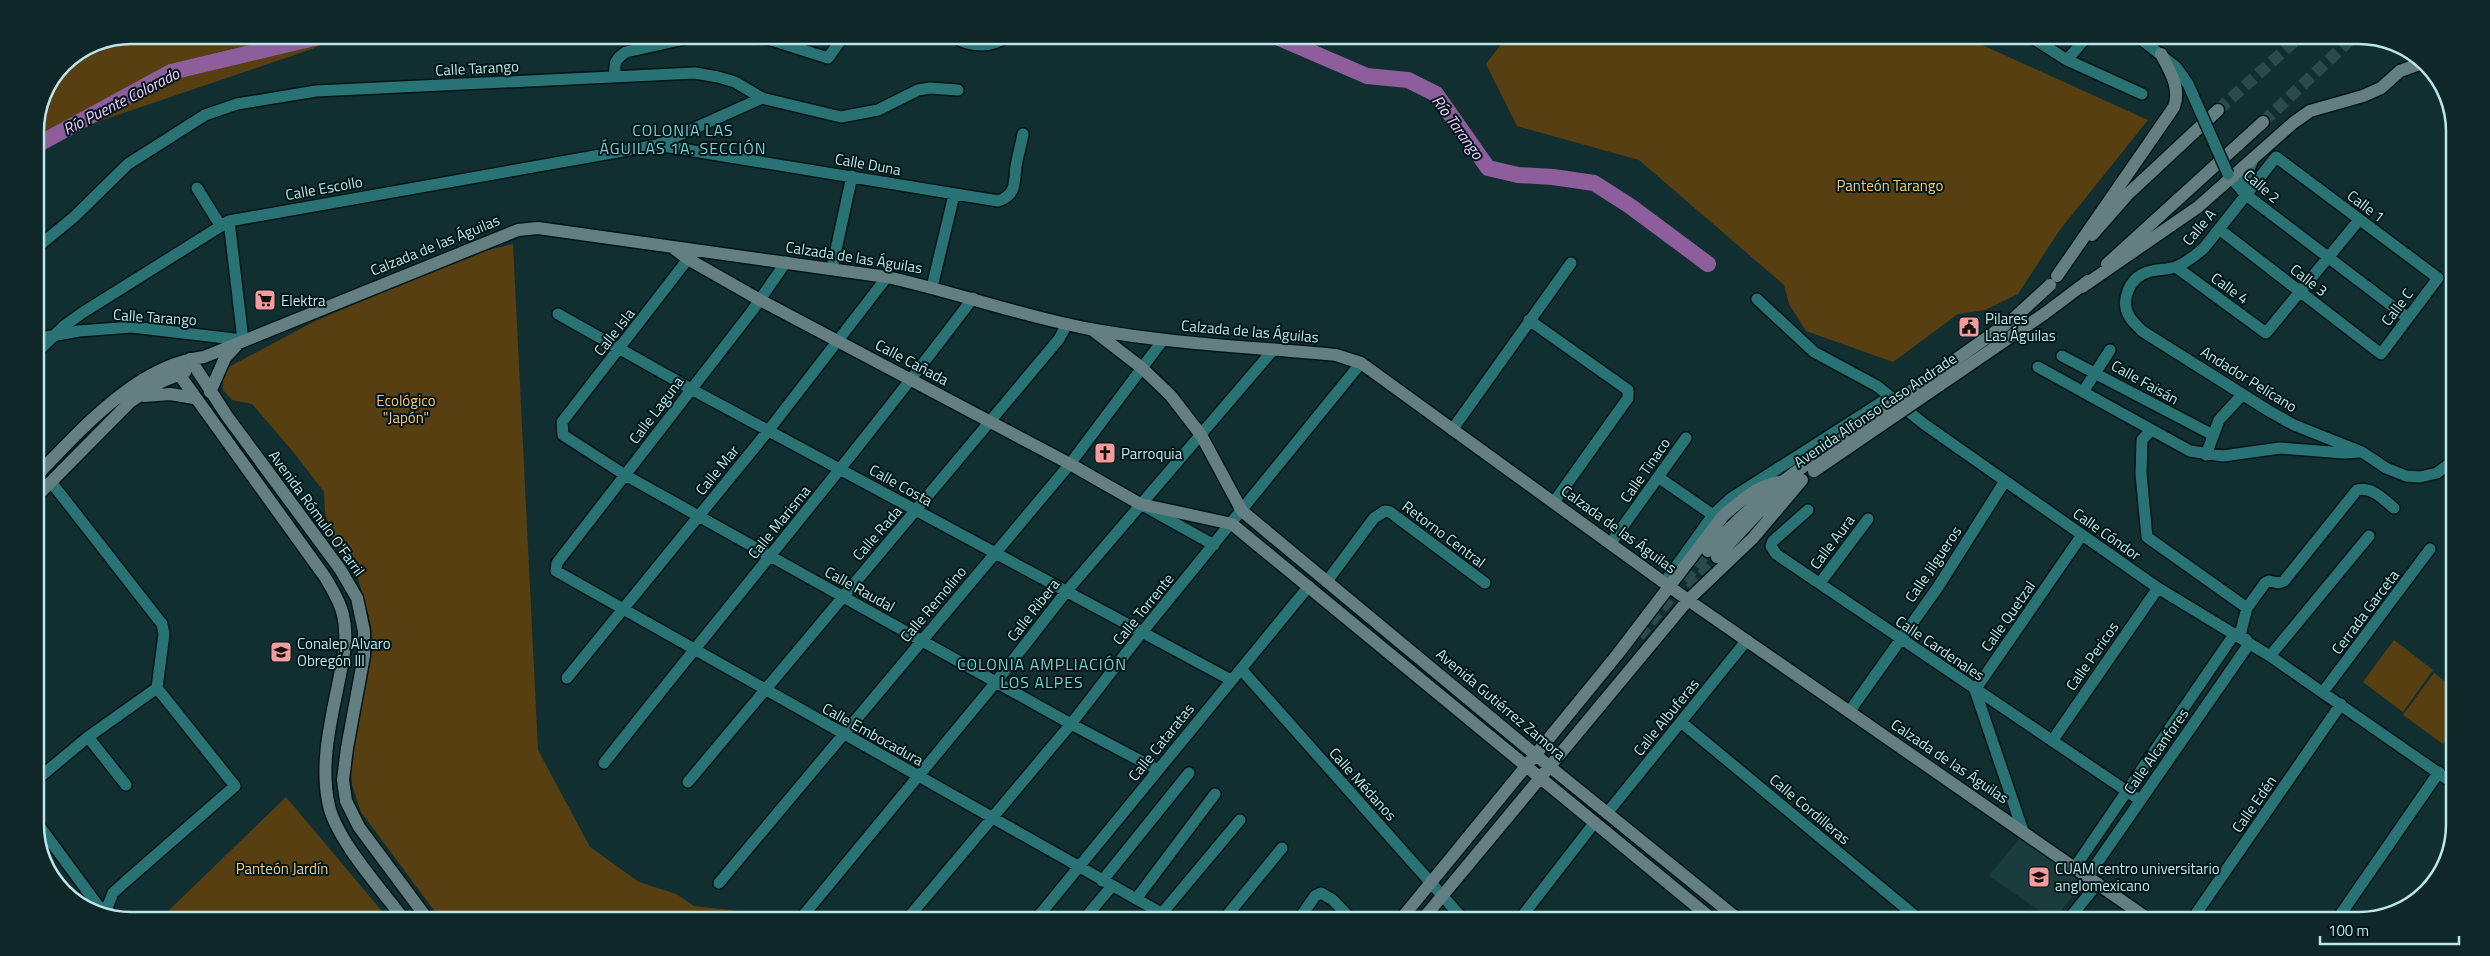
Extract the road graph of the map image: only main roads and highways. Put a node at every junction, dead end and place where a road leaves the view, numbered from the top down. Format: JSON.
{"nodes":[{"id":1,"x":2161,"y":54,"type":"road end"},
{"id":2,"x":2416,"y":65,"type":"edge"},
{"id":3,"x":2218,"y":110,"type":"tunnel mouth"},
{"id":4,"x":2263,"y":122,"type":"tunnel mouth"},
{"id":5,"x":670,"y":246,"type":"junction"},
{"id":6,"x":2054,"y":280,"type":"junction"},
{"id":7,"x":2082,"y":287,"type":"junction"},
{"id":8,"x":1092,"y":329,"type":"junction"},
{"id":9,"x":243,"y":340,"type":"junction"},
{"id":10,"x":192,"y":363,"type":"junction"},
{"id":11,"x":176,"y":371,"type":"junction"},
{"id":12,"x":210,"y":392,"type":"junction"},
{"id":13,"x":139,"y":396,"type":"junction"},
{"id":14,"x":194,"y":398,"type":"junction"},
{"id":15,"x":220,"y":406,"type":"junction"},
{"id":16,"x":206,"y":416,"type":"junction"},
{"id":17,"x":44,"y":468,"type":"edge"},
{"id":18,"x":1810,"y":468,"type":"junction"},
{"id":19,"x":1802,"y":480,"type":"junction"},
{"id":20,"x":1779,"y":482,"type":"junction"},
{"id":21,"x":44,"y":489,"type":"edge"},
{"id":22,"x":1232,"y":524,"type":"joint"},
{"id":23,"x":1668,"y":584,"type":"junction"},
{"id":24,"x":1688,"y":600,"type":"junction"},
{"id":25,"x":1358,"y":606,"type":"junction"},
{"id":26,"x":1348,"y":619,"type":"junction"},
{"id":27,"x":1536,"y":756,"type":"junction"},
{"id":28,"x":1549,"y":766,"type":"junction"},
{"id":29,"x":1527,"y":767,"type":"junction"},
{"id":30,"x":1540,"y":777,"type":"junction"},
{"id":31,"x":399,"y":912,"type":"edge"},
{"id":32,"x":422,"y":912,"type":"edge"},
{"id":33,"x":1407,"y":912,"type":"edge"},
{"id":34,"x":1429,"y":912,"type":"edge"},
{"id":35,"x":1703,"y":912,"type":"edge"},
{"id":36,"x":1729,"y":912,"type":"edge"},
{"id":37,"x":2139,"y":912,"type":"edge"}],
"edges":[{"from":1,"to":6,"type":"main road"},
{"from":2,"to":7,"type":"main road"},
{"from":3,"to":6,"type":"main road","name":"Avenida Alfonso Caso Andrade"},
{"from":4,"to":7,"type":"main road","name":"Avenida Alfonso Caso Andrade"},
{"from":5,"to":8,"type":"main road","name":"Calzada de las Águilas"},
{"from":5,"to":9,"type":"main road","name":"Calzada de las Águilas"},
{"from":5,"to":22,"type":"main road","name":"Calle Cañada"},
{"from":6,"to":18,"type":"main road","name":"Avenida Alfonso Caso Andrade","bridge":true},
{"from":7,"to":18,"type":"main road","name":"Avenida Alfonso Caso Andrade","bridge":true},
{"from":8,"to":23,"type":"main road","name":"Calzada de las Águilas"},
{"from":8,"to":25,"type":"main road","name":"Avenida Gutiérrez Zamora"},
{"from":9,"to":10,"type":"main road","name":"Calzada de las Águilas"},
{"from":9,"to":12,"type":"main road"},
{"from":10,"to":11,"type":"main road","name":"Calzada de las Águilas"},
{"from":10,"to":12,"type":"main road","name":"Avenida Rómulo O'Farril"},
{"from":11,"to":13,"type":"main road","name":"Calzada de las Águilas"},
{"from":11,"to":14,"type":"main road","name":"Avenida Rómulo O'Farril"},
{"from":11,"to":17,"type":"main road","name":"Calzada de las Águilas"},
{"from":12,"to":15,"type":"main road","name":"Avenida Rómulo O'Farril"},
{"from":13,"to":14,"type":"main road"},
{"from":13,"to":21,"type":"main road","name":"Calzada de las Águilas"},
{"from":14,"to":16,"type":"main road","name":"Avenida Rómulo O'Farril"},
{"from":15,"to":16,"type":"main road"},
{"from":15,"to":32,"type":"main road","name":"Avenida Rómulo O'Farril"},
{"from":16,"to":31,"type":"main road","name":"Avenida Rómulo O'Farril"},
{"from":18,"to":19,"type":"main road","name":"Avenida Alfonso Caso Andrade"},
{"from":18,"to":20,"type":"main road","name":"Avenida Alfonso Caso Andrade"},
{"from":19,"to":20,"type":"main road","name":"Avenida Alfonso Caso Andrade"},
{"from":19,"to":24,"type":"main road"},
{"from":20,"to":23,"type":"main road"},
{"from":22,"to":26,"type":"main road","name":"Avenida Gutiérrez Zamora"},
{"from":23,"to":24,"type":"main road","name":"Calzada de las Águilas"},
{"from":23,"to":27,"type":"main road"},
{"from":24,"to":28,"type":"main road"},
{"from":24,"to":37,"type":"main road","name":"Calzada de las Águilas"},
{"from":25,"to":26,"type":"main road"},
{"from":25,"to":27,"type":"main road","name":"Avenida Gutiérrez Zamora"},
{"from":26,"to":29,"type":"main road","name":"Avenida Gutiérrez Zamora"},
{"from":27,"to":28,"type":"main road","name":"Avenida Gutiérrez Zamora"},
{"from":27,"to":29,"type":"main road"},
{"from":28,"to":30,"type":"main road"},
{"from":28,"to":36,"type":"main road","name":"Avenida Gutiérrez Zamora"},
{"from":29,"to":30,"type":"main road","name":"Avenida Gutiérrez Zamora"},
{"from":29,"to":33,"type":"main road"},
{"from":30,"to":34,"type":"main road"},
{"from":30,"to":35,"type":"main road","name":"Avenida Gutiérrez Zamora"}]}
